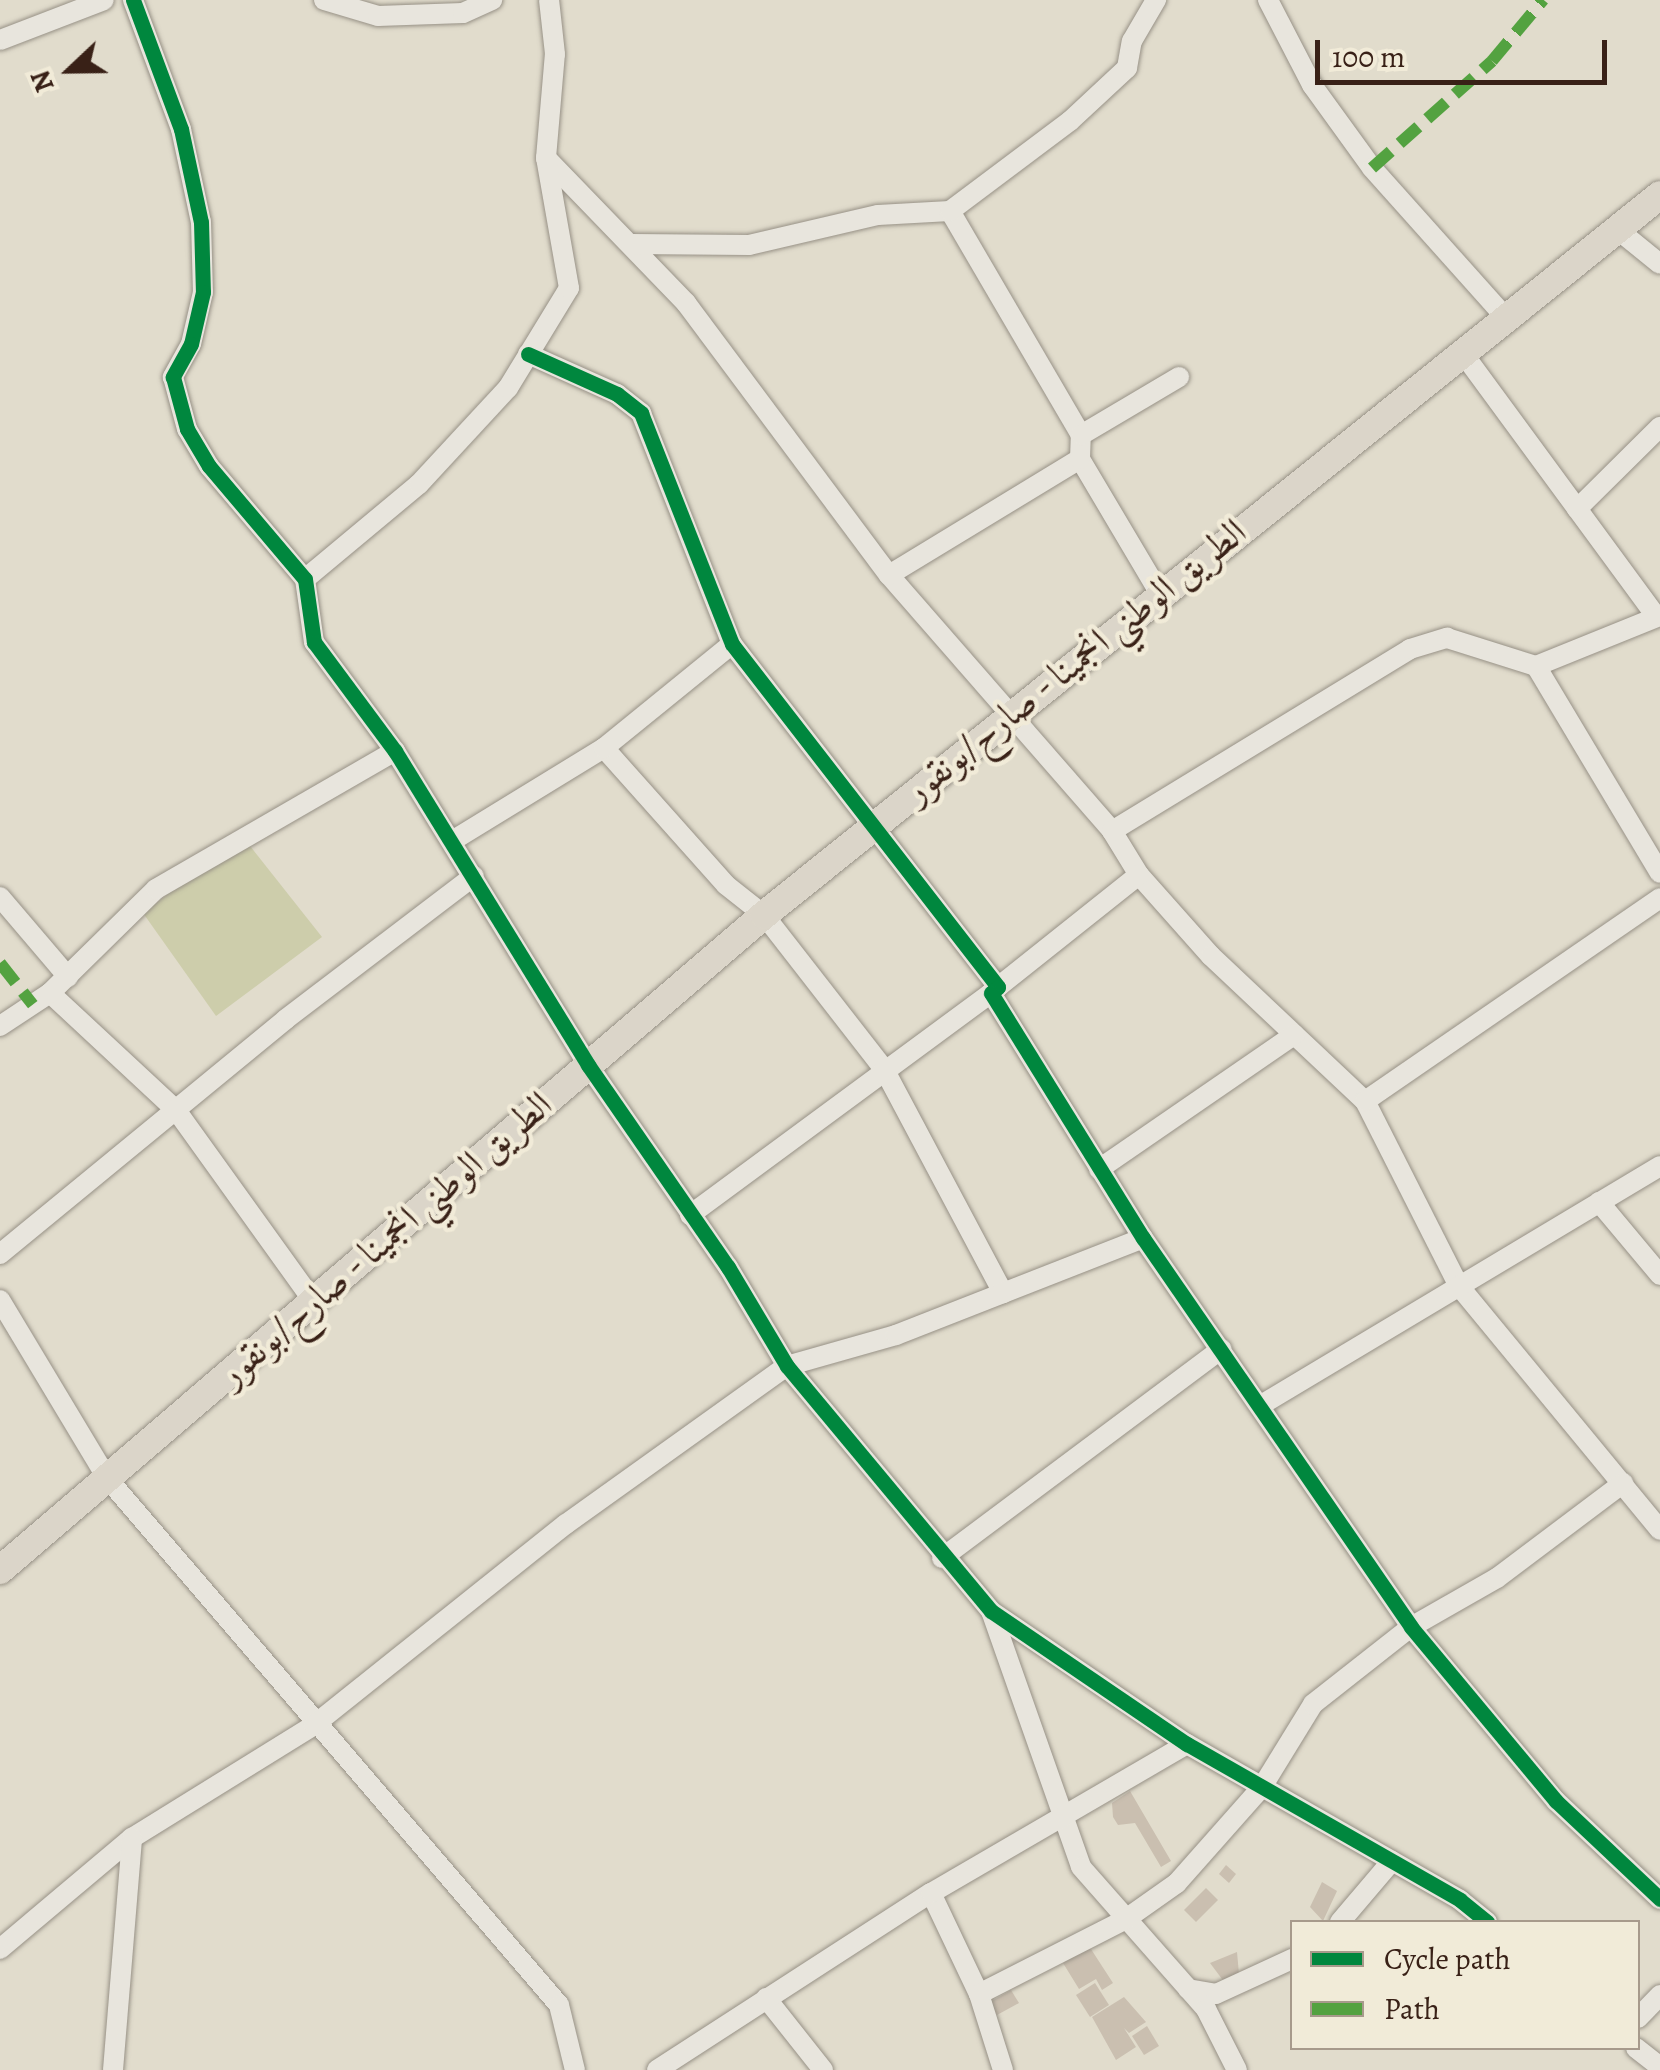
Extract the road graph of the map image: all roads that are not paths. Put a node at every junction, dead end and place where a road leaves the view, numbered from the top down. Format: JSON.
{"nodes":[{"id":1,"x":104,"y":0,"type":"edge"},
{"id":2,"x":134,"y":0,"type":"edge"},
{"id":3,"x":324,"y":0,"type":"edge"},
{"id":4,"x":492,"y":0,"type":"edge"},
{"id":5,"x":549,"y":0,"type":"edge"},
{"id":6,"x":1156,"y":0,"type":"edge"},
{"id":7,"x":1268,"y":0,"type":"edge"},
{"id":8,"x":0,"y":40,"type":"edge"},
{"id":9,"x":546,"y":158,"type":"junction"},
{"id":10,"x":1660,"y":195,"type":"edge"},
{"id":11,"x":950,"y":210,"type":"junction"},
{"id":12,"x":1617,"y":229,"type":"junction"},
{"id":13,"x":630,"y":244,"type":"junction"},
{"id":14,"x":1660,"y":264,"type":"edge"},
{"id":15,"x":1505,"y":316,"type":"junction"},
{"id":16,"x":1462,"y":352,"type":"junction"},
{"id":17,"x":528,"y":354,"type":"junction"},
{"id":18,"x":1179,"y":377,"type":"dead end"},
{"id":19,"x":1660,"y":427,"type":"edge"},
{"id":20,"x":1081,"y":435,"type":"junction"},
{"id":21,"x":1080,"y":460,"type":"junction"},
{"id":22,"x":1577,"y":509,"type":"junction"},
{"id":23,"x":889,"y":575,"type":"junction"},
{"id":24,"x":305,"y":579,"type":"junction"},
{"id":25,"x":1159,"y":592,"type":"junction"},
{"id":26,"x":1658,"y":616,"type":"edge"},
{"id":27,"x":732,"y":644,"type":"junction"},
{"id":28,"x":1536,"y":666,"type":"junction"},
{"id":29,"x":1006,"y":714,"type":"junction"},
{"id":30,"x":604,"y":748,"type":"junction"},
{"id":31,"x":395,"y":750,"type":"junction"},
{"id":32,"x":870,"y":827,"type":"junction"},
{"id":33,"x":1112,"y":832,"type":"junction"},
{"id":34,"x":452,"y":841,"type":"junction"},
{"id":35,"x":1660,"y":873,"type":"edge"},
{"id":36,"x":1138,"y":874,"type":"junction"},
{"id":37,"x":474,"y":876,"type":"junction"},
{"id":38,"x":0,"y":897,"type":"edge"},
{"id":39,"x":1660,"y":898,"type":"edge"},
{"id":40,"x":764,"y":915,"type":"junction"},
{"id":41,"x":68,"y":977,"type":"junction"},
{"id":42,"x":995,"y":990,"type":"junction"},
{"id":43,"x":50,"y":993,"type":"junction"},
{"id":44,"x":0,"y":1026,"type":"edge"},
{"id":45,"x":1294,"y":1035,"type":"junction"},
{"id":46,"x":588,"y":1066,"type":"junction"},
{"id":47,"x":884,"y":1070,"type":"junction"},
{"id":48,"x":1365,"y":1101,"type":"junction"},
{"id":49,"x":176,"y":1110,"type":"junction"},
{"id":50,"x":1660,"y":1166,"type":"edge"},
{"id":51,"x":1099,"y":1170,"type":"junction"},
{"id":52,"x":1599,"y":1202,"type":"junction"},
{"id":53,"x":690,"y":1215,"type":"junction"},
{"id":54,"x":1142,"y":1238,"type":"junction"},
{"id":55,"x":0,"y":1254,"type":"edge"},
{"id":56,"x":1660,"y":1274,"type":"edge"},
{"id":57,"x":1459,"y":1286,"type":"junction"},
{"id":58,"x":1003,"y":1293,"type":"junction"},
{"id":59,"x":0,"y":1300,"type":"edge"},
{"id":60,"x":313,"y":1300,"type":"junction"},
{"id":61,"x":1221,"y":1349,"type":"junction"},
{"id":62,"x":787,"y":1366,"type":"junction"},
{"id":63,"x":1261,"y":1405,"type":"junction"},
{"id":64,"x":107,"y":1478,"type":"junction"},
{"id":65,"x":1623,"y":1484,"type":"junction"},
{"id":66,"x":1660,"y":1530,"type":"edge"},
{"id":67,"x":942,"y":1558,"type":"junction"},
{"id":68,"x":0,"y":1570,"type":"edge"},
{"id":69,"x":990,"y":1611,"type":"junction"},
{"id":70,"x":1411,"y":1627,"type":"junction"},
{"id":71,"x":314,"y":1724,"type":"junction"},
{"id":72,"x":1187,"y":1744,"type":"junction"},
{"id":73,"x":1262,"y":1787,"type":"junction"},
{"id":74,"x":1064,"y":1816,"type":"junction"},
{"id":75,"x":132,"y":1838,"type":"junction"},
{"id":76,"x":1392,"y":1861,"type":"junction"},
{"id":77,"x":931,"y":1894,"type":"junction"},
{"id":78,"x":1660,"y":1900,"type":"edge"},
{"id":79,"x":1126,"y":1918,"type":"junction"},
{"id":80,"x":1342,"y":1920,"type":"edge"},
{"id":81,"x":1484,"y":1920,"type":"edge"},
{"id":82,"x":0,"y":1949,"type":"edge"},
{"id":83,"x":1290,"y":1960,"type":"edge"},
{"id":84,"x":1188,"y":1989,"type":"junction"},
{"id":85,"x":979,"y":1994,"type":"junction"},
{"id":86,"x":1660,"y":1995,"type":"edge"},
{"id":87,"x":766,"y":1998,"type":"junction"},
{"id":88,"x":1640,"y":2016,"type":"edge"},
{"id":89,"x":1639,"y":2050,"type":"edge"},
{"id":90,"x":1660,"y":2067,"type":"edge"},
{"id":91,"x":114,"y":2070,"type":"edge"},
{"id":92,"x":574,"y":2070,"type":"edge"},
{"id":93,"x":657,"y":2070,"type":"edge"},
{"id":94,"x":822,"y":2070,"type":"edge"},
{"id":95,"x":1003,"y":2070,"type":"edge"},
{"id":96,"x":1238,"y":2070,"type":"edge"}],
"edges":[{"from":1,"to":8,"type":"street"},
{"from":2,"to":24,"type":"street"},
{"from":3,"to":4,"type":"street"},
{"from":5,"to":9,"type":"street"},
{"from":6,"to":11,"type":"street"},
{"from":7,"to":15,"type":"street"},
{"from":9,"to":13,"type":"street"},
{"from":9,"to":17,"type":"street"},
{"from":10,"to":12,"type":"highway","name":"الطريق الوطني انجمينا - صارح/بونقور"},
{"from":11,"to":13,"type":"street"},
{"from":11,"to":20,"type":"street"},
{"from":12,"to":14,"type":"street"},
{"from":12,"to":15,"type":"highway","name":"الطريق الوطني انجمينا - صارح/بونقور"},
{"from":13,"to":23,"type":"street"},
{"from":15,"to":16,"type":"highway","name":"الطريق الوطني انجمينا - صارح/بونقور"},
{"from":16,"to":22,"type":"street"},
{"from":16,"to":25,"type":"highway","name":"الطريق الوطني انجمينا - صارح/بونقور"},
{"from":17,"to":24,"type":"street"},
{"from":17,"to":27,"type":"street"},
{"from":18,"to":20,"type":"street"},
{"from":19,"to":22,"type":"street"},
{"from":20,"to":21,"type":"street"},
{"from":21,"to":23,"type":"street"},
{"from":21,"to":25,"type":"street"},
{"from":22,"to":26,"type":"street"},
{"from":23,"to":29,"type":"street"},
{"from":24,"to":31,"type":"street"},
{"from":25,"to":29,"type":"highway","name":"الطريق الوطني انجمينا - صارح/بونقور"},
{"from":26,"to":28,"type":"street"},
{"from":27,"to":30,"type":"street"},
{"from":27,"to":32,"type":"street"},
{"from":28,"to":33,"type":"street"},
{"from":28,"to":35,"type":"street"},
{"from":29,"to":32,"type":"highway","name":"الطريق الوطني انجمينا - صارح/بونقور"},
{"from":29,"to":33,"type":"street"},
{"from":30,"to":34,"type":"street"},
{"from":30,"to":40,"type":"street"},
{"from":31,"to":34,"type":"street"},
{"from":31,"to":41,"type":"street"},
{"from":32,"to":40,"type":"highway","name":"الطريق الوطني انجمينا - صارح/بونقور"},
{"from":32,"to":42,"type":"street"},
{"from":33,"to":36,"type":"street"},
{"from":34,"to":37,"type":"street"},
{"from":36,"to":42,"type":"street"},
{"from":36,"to":45,"type":"street"},
{"from":37,"to":46,"type":"street"},
{"from":37,"to":49,"type":"street"},
{"from":38,"to":41,"type":"street"},
{"from":39,"to":48,"type":"street"},
{"from":40,"to":46,"type":"highway","name":"الطريق الوطني انجمينا - صارح/بونقور"},
{"from":40,"to":47,"type":"street"},
{"from":41,"to":43,"type":"street"},
{"from":42,"to":47,"type":"street"},
{"from":42,"to":51,"type":"street"},
{"from":43,"to":44,"type":"street"},
{"from":43,"to":49,"type":"street"},
{"from":45,"to":48,"type":"street"},
{"from":45,"to":51,"type":"street"},
{"from":46,"to":53,"type":"street"},
{"from":46,"to":60,"type":"highway","name":"الطريق الوطني انجمينا - صارح/بونقور"},
{"from":47,"to":53,"type":"street"},
{"from":47,"to":58,"type":"street"},
{"from":48,"to":57,"type":"street"},
{"from":49,"to":55,"type":"street"},
{"from":49,"to":60,"type":"street"},
{"from":50,"to":52,"type":"street"},
{"from":51,"to":54,"type":"street"},
{"from":52,"to":56,"type":"street"},
{"from":52,"to":57,"type":"street"},
{"from":53,"to":62,"type":"street"},
{"from":54,"to":58,"type":"street"},
{"from":54,"to":61,"type":"street"},
{"from":57,"to":63,"type":"street"},
{"from":57,"to":65,"type":"street"},
{"from":58,"to":62,"type":"street"},
{"from":59,"to":64,"type":"street"},
{"from":60,"to":64,"type":"highway","name":"الطريق الوطني انجمينا - صارح/بونقور"},
{"from":61,"to":63,"type":"street"},
{"from":61,"to":67,"type":"street"},
{"from":62,"to":67,"type":"street"},
{"from":62,"to":71,"type":"street"},
{"from":63,"to":70,"type":"street"},
{"from":64,"to":68,"type":"highway","name":"الطريق الوطني انجمينا - صارح/بونقور"},
{"from":64,"to":71,"type":"street"},
{"from":65,"to":66,"type":"street"},
{"from":65,"to":70,"type":"street"},
{"from":67,"to":69,"type":"street"},
{"from":69,"to":72,"type":"street"},
{"from":69,"to":74,"type":"street"},
{"from":70,"to":73,"type":"street"},
{"from":70,"to":78,"type":"street"},
{"from":71,"to":75,"type":"street"},
{"from":71,"to":92,"type":"street"},
{"from":72,"to":73,"type":"street"},
{"from":72,"to":74,"type":"street"},
{"from":73,"to":76,"type":"street"},
{"from":73,"to":79,"type":"street"},
{"from":74,"to":77,"type":"street"},
{"from":74,"to":79,"type":"street"},
{"from":75,"to":82,"type":"street"},
{"from":75,"to":91,"type":"street"},
{"from":76,"to":80,"type":"street"},
{"from":76,"to":81,"type":"street"},
{"from":77,"to":85,"type":"street"},
{"from":77,"to":87,"type":"street"},
{"from":79,"to":84,"type":"street"},
{"from":79,"to":85,"type":"street"},
{"from":83,"to":84,"type":"street"},
{"from":84,"to":96,"type":"street"},
{"from":85,"to":95,"type":"street"},
{"from":86,"to":88,"type":"street"},
{"from":87,"to":93,"type":"street"},
{"from":87,"to":94,"type":"street"},
{"from":89,"to":90,"type":"street"}]}
